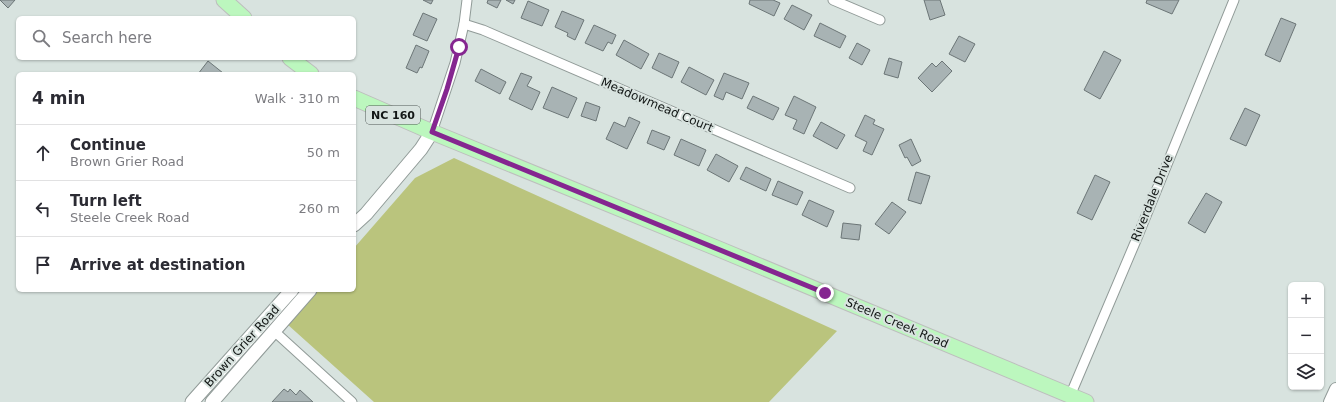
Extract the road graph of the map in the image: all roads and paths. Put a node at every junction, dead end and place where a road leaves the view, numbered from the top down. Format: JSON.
{"nodes":[{"id":1,"x":224,"y":0,"type":"edge"},
{"id":2,"x":467,"y":0,"type":"edge"},
{"id":3,"x":833,"y":0,"type":"edge"},
{"id":4,"x":1234,"y":0,"type":"edge"},
{"id":5,"x":242,"y":16,"type":"edge"},
{"id":6,"x":880,"y":20,"type":"dead end"},
{"id":7,"x":464,"y":24,"type":"junction"},
{"id":8,"x":293,"y":60,"type":"edge"},
{"id":9,"x":308,"y":72,"type":"edge"},
{"id":10,"x":356,"y":99,"type":"edge"},
{"id":11,"x":432,"y":132,"type":"junction"},
{"id":12,"x":850,"y":188,"type":"dead end"},
{"id":13,"x":366,"y":214,"type":"junction"},
{"id":14,"x":356,"y":223,"type":"edge"},
{"id":15,"x":356,"y":229,"type":"edge"},
{"id":16,"x":290,"y":292,"type":"edge"},
{"id":17,"x":308,"y":292,"type":"edge"},
{"id":18,"x":274,"y":331,"type":"junction"},
{"id":19,"x":1336,"y":389,"type":"edge"},
{"id":20,"x":1070,"y":396,"type":"junction"},
{"id":21,"x":192,"y":402,"type":"edge"},
{"id":22,"x":212,"y":402,"type":"edge"},
{"id":23,"x":352,"y":402,"type":"edge"},
{"id":24,"x":1086,"y":402,"type":"edge"},
{"id":25,"x":1330,"y":402,"type":"edge"}],
"edges":[{"from":1,"to":5,"type":"main road"},
{"from":2,"to":7,"type":"street"},
{"from":3,"to":6,"type":"street"},
{"from":4,"to":20,"type":"street","name":"Riverdale Drive"},
{"from":7,"to":11,"type":"street"},
{"from":7,"to":12,"type":"street","name":"Meadowmead Court"},
{"from":8,"to":9,"type":"main road"},
{"from":10,"to":11,"type":"main road","name":"Steele Creek Road","number":"NC 160"},
{"from":11,"to":13,"type":"main road"},
{"from":11,"to":20,"type":"main road","name":"Steele Creek Road","number":"NC 160"},
{"from":13,"to":14,"type":"main road"},
{"from":13,"to":15,"type":"main road"},
{"from":16,"to":21,"type":"main road","name":"Brown Grier Road"},
{"from":17,"to":18,"type":"main road","name":"Brown Grier Road"},
{"from":18,"to":22,"type":"main road","name":"Brown Grier Road"},
{"from":18,"to":23,"type":"street"},
{"from":19,"to":25,"type":"street"},
{"from":20,"to":24,"type":"main road","name":"Steele Creek Road","number":"NC 160"}]}
